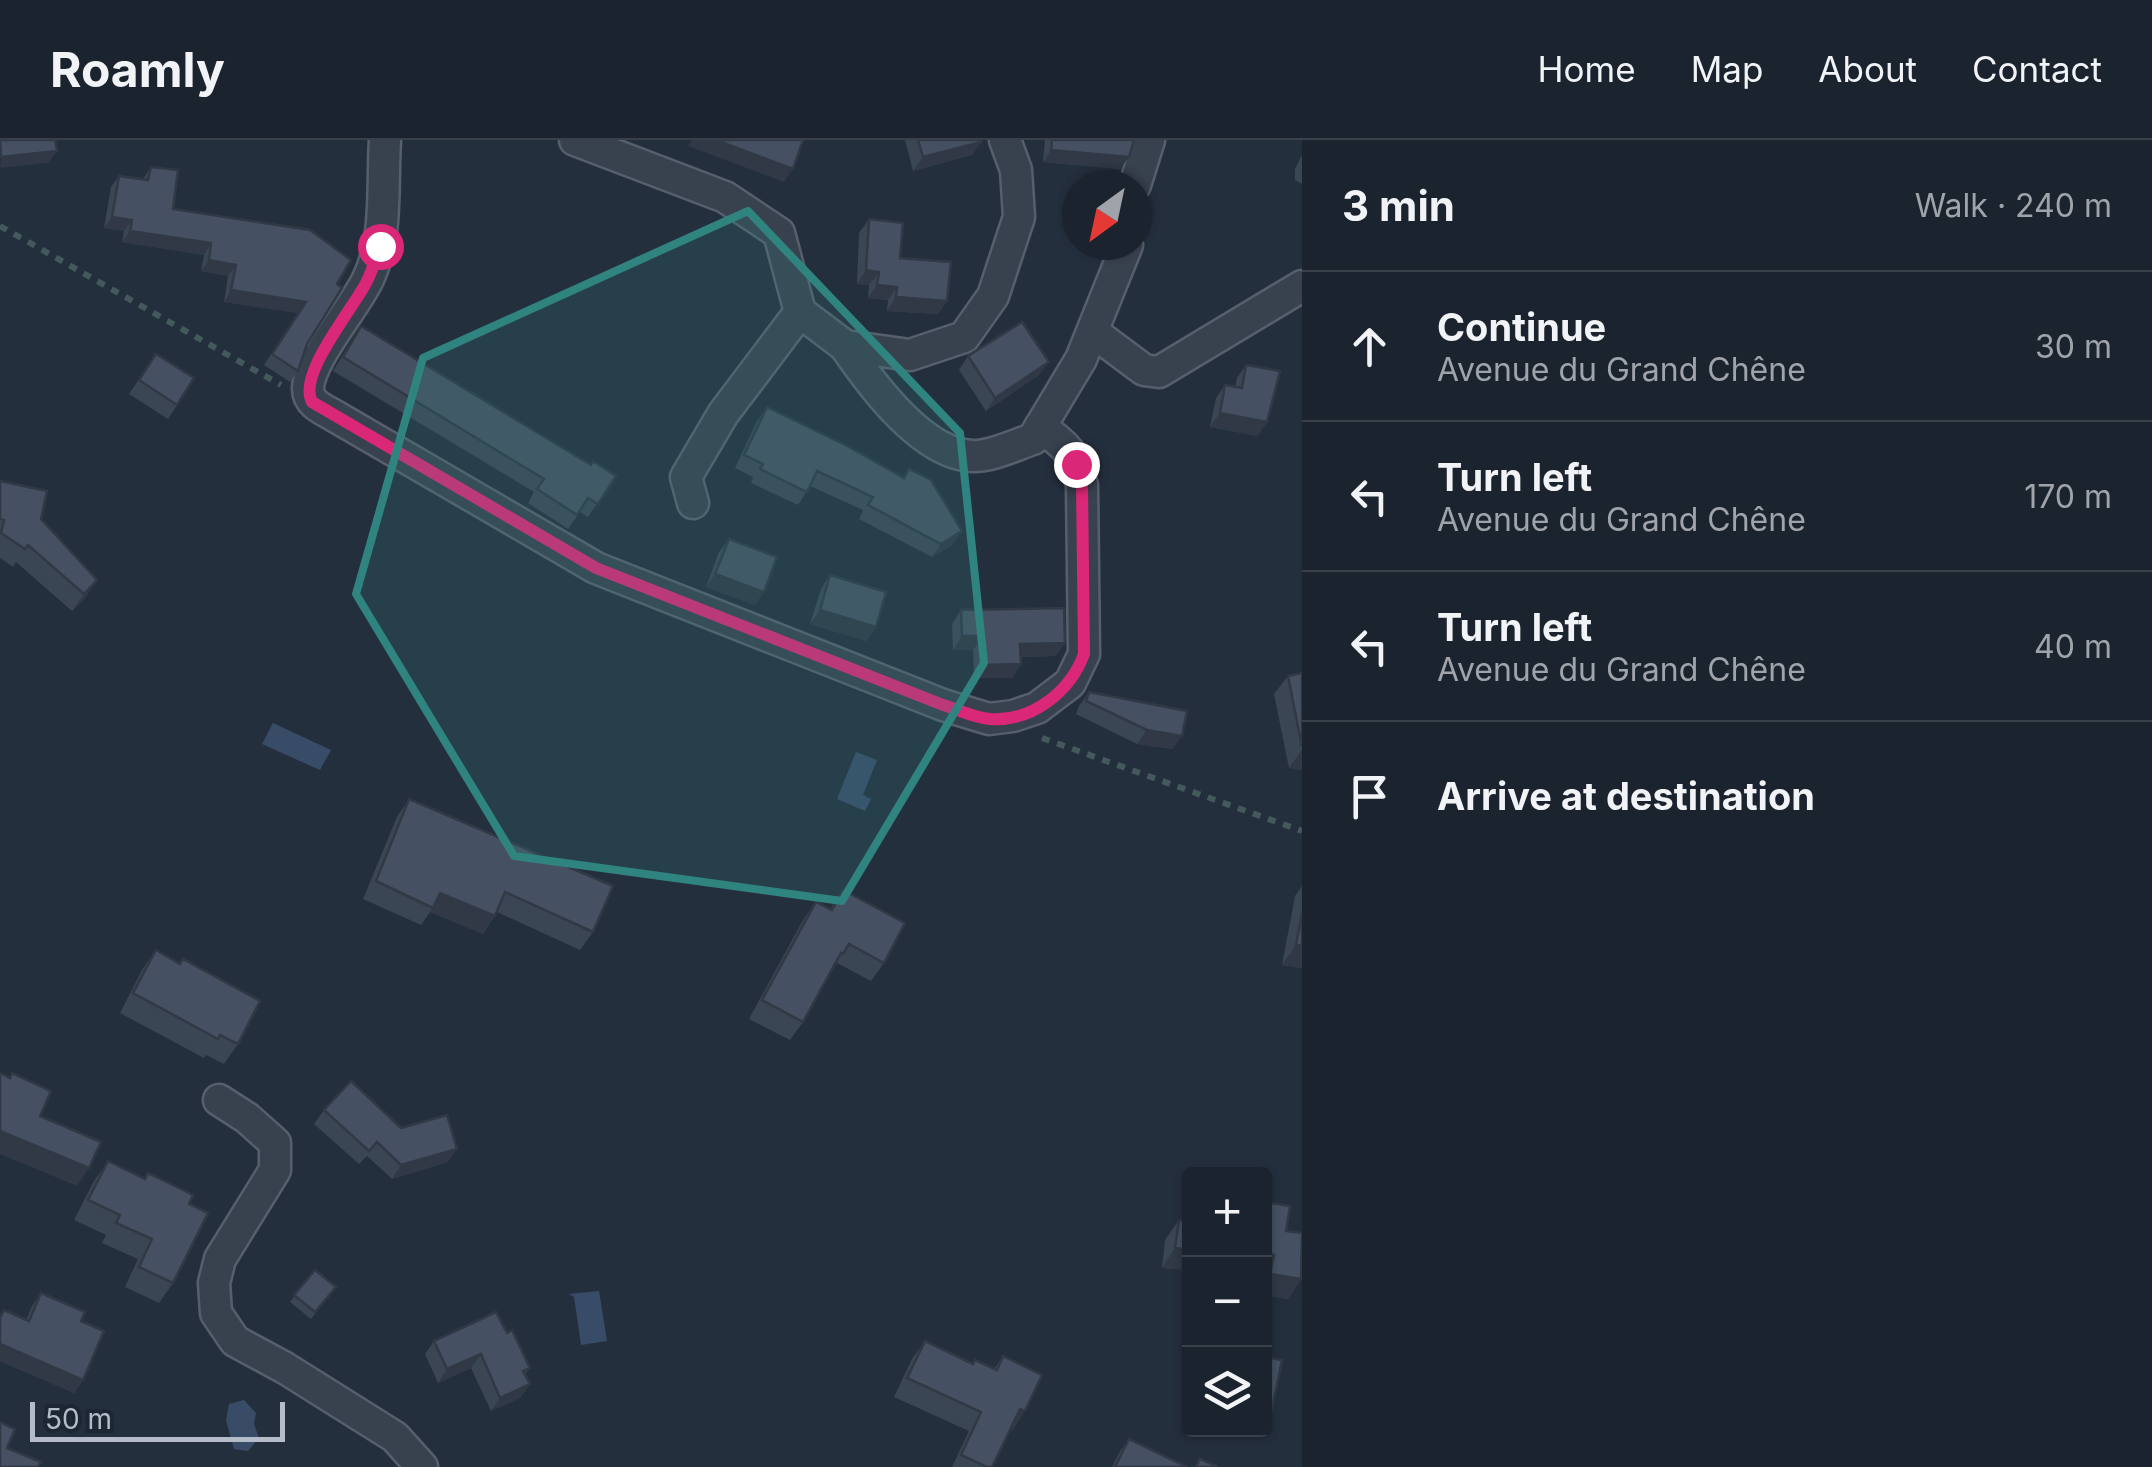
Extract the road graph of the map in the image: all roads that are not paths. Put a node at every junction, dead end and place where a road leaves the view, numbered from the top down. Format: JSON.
{"nodes":[{"id":1,"x":385,"y":140,"type":"edge"},
{"id":2,"x":575,"y":140,"type":"edge"},
{"id":3,"x":1006,"y":140,"type":"edge"},
{"id":4,"x":1149,"y":140,"type":"edge"},
{"id":5,"x":1140,"y":170,"type":"edge"},
{"id":6,"x":1121,"y":260,"type":"edge"},
{"id":7,"x":1302,"y":286,"type":"edge"},
{"id":8,"x":800,"y":312,"type":"junction"},
{"id":9,"x":1093,"y":332,"type":"junction"},
{"id":10,"x":845,"y":346,"type":"junction"},
{"id":11,"x":1040,"y":427,"type":"junction"},
{"id":12,"x":693,"y":503,"type":"dead end"},
{"id":13,"x":218,"y":1100,"type":"dead end"},
{"id":14,"x":422,"y":1467,"type":"edge"}],
"edges":[{"from":1,"to":11,"type":"street"},
{"from":2,"to":8,"type":"street"},
{"from":3,"to":10,"type":"street"},
{"from":4,"to":5,"type":"street"},
{"from":6,"to":9,"type":"street"},
{"from":7,"to":9,"type":"street"},
{"from":8,"to":10,"type":"street"},
{"from":8,"to":12,"type":"street"},
{"from":9,"to":11,"type":"street"},
{"from":10,"to":11,"type":"street"},
{"from":13,"to":14,"type":"street"}]}
